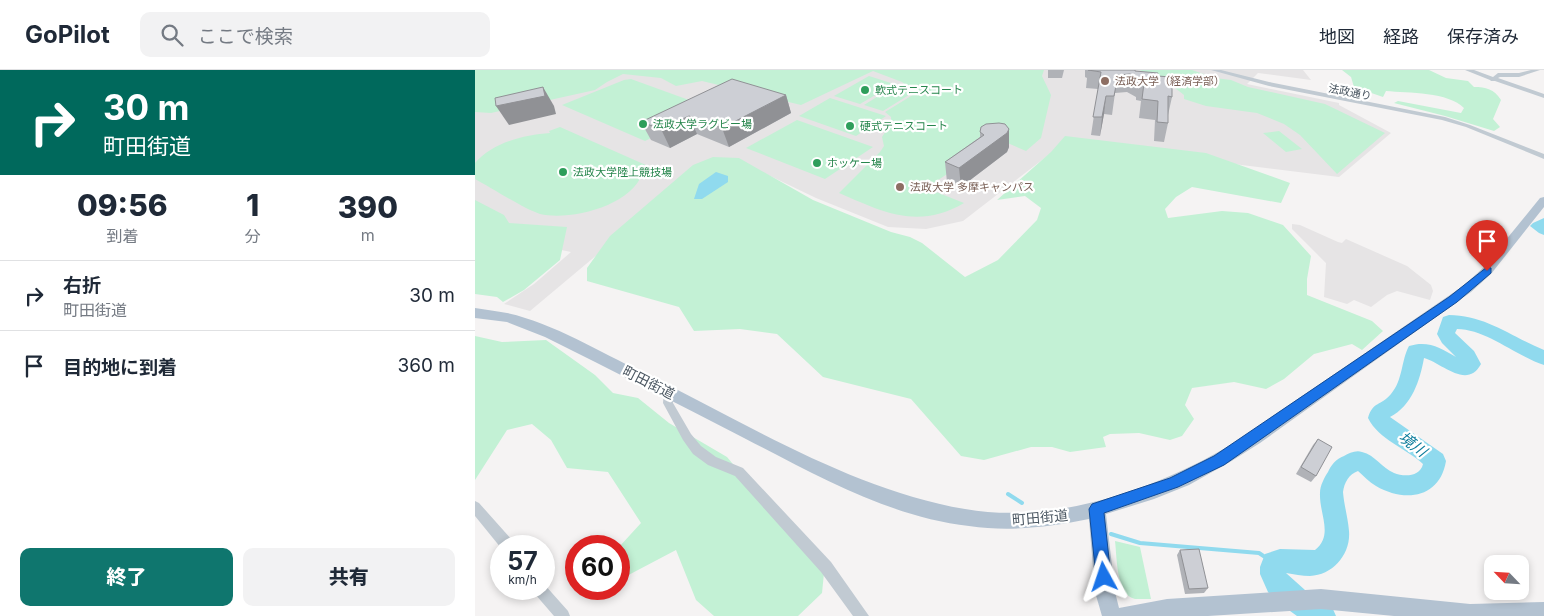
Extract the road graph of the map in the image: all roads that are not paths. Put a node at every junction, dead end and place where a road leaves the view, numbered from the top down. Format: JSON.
{"nodes":[{"id":1,"x":1204,"y":70,"type":"edge"},
{"id":2,"x":1214,"y":70,"type":"edge"},
{"id":3,"x":1468,"y":70,"type":"edge"},
{"id":4,"x":1537,"y":70,"type":"edge"},
{"id":5,"x":1493,"y":80,"type":"junction"},
{"id":6,"x":1544,"y":96,"type":"edge"},
{"id":7,"x":1492,"y":137,"type":"junction"},
{"id":8,"x":1544,"y":157,"type":"edge"},
{"id":9,"x":1542,"y":204,"type":"edge"},
{"id":10,"x":475,"y":314,"type":"edge"},
{"id":11,"x":668,"y":392,"type":"junction"},
{"id":12,"x":475,"y":507,"type":"edge"},
{"id":13,"x":1097,"y":509,"type":"junction"},
{"id":14,"x":499,"y":535,"type":"edge"},
{"id":15,"x":549,"y":600,"type":"edge"},
{"id":16,"x":1544,"y":612,"type":"edge"},
{"id":17,"x":563,"y":616,"type":"edge"},
{"id":18,"x":862,"y":616,"type":"edge"},
{"id":19,"x":1112,"y":616,"type":"edge"},
{"id":20,"x":1124,"y":616,"type":"edge"}],
"edges":[{"from":1,"to":7,"type":"street","name":"法政通り"},
{"from":2,"to":7,"type":"street","name":"法政通り"},
{"from":3,"to":5,"type":"street"},
{"from":4,"to":5,"type":"street"},
{"from":5,"to":6,"type":"street"},
{"from":7,"to":8,"type":"street","name":"法政通り"},
{"from":9,"to":13,"type":"main road","name":"町田街道"},
{"from":10,"to":11,"type":"main road","name":"町田街道"},
{"from":11,"to":13,"type":"main road","name":"町田街道"},
{"from":11,"to":18,"type":"street"},
{"from":12,"to":14,"type":"street"},
{"from":13,"to":19,"type":"main road"},
{"from":15,"to":17,"type":"street"},
{"from":16,"to":20,"type":"main road"}]}
